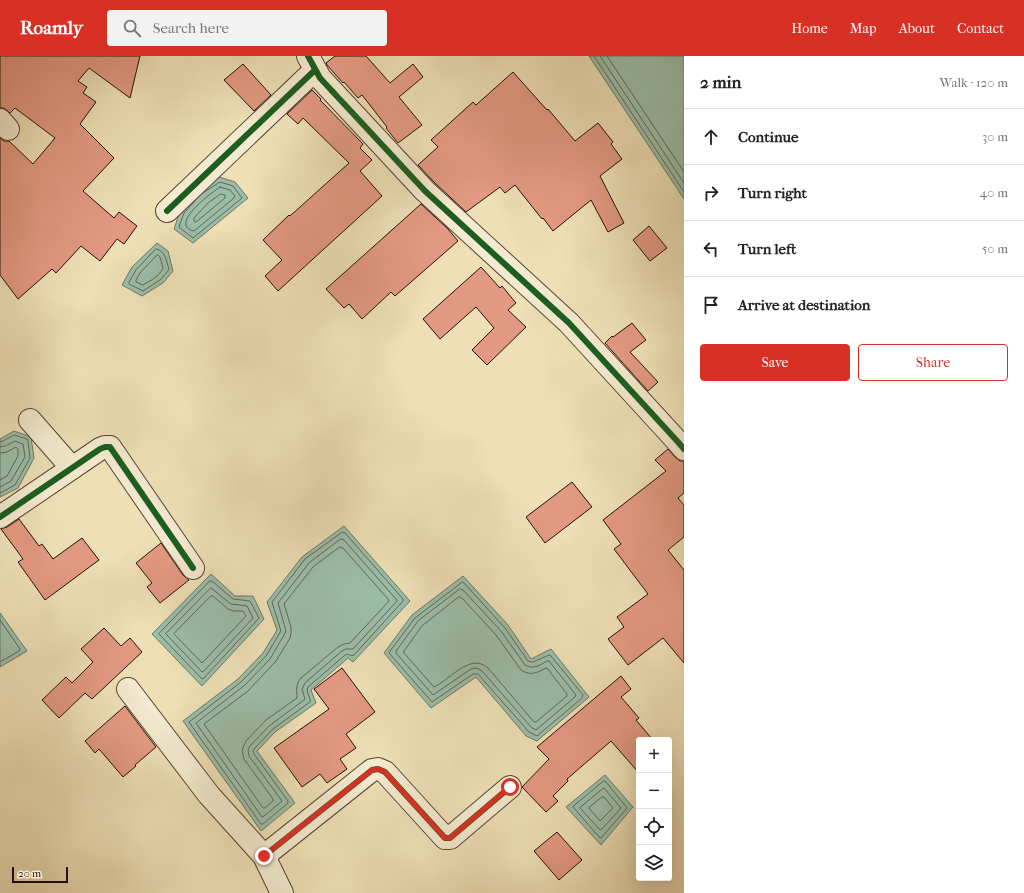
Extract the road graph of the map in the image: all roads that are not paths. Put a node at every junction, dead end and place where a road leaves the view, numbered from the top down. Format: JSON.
{"nodes":[{"id":1,"x":311,"y":63,"type":"edge"},
{"id":2,"x":168,"y":211,"type":"dead end"},
{"id":3,"x":30,"y":420,"type":"dead end"},
{"id":4,"x":684,"y":449,"type":"edge"},
{"id":5,"x":72,"y":468,"type":"junction"},
{"id":6,"x":0,"y":517,"type":"edge"},
{"id":7,"x":193,"y":568,"type":"dead end"},
{"id":8,"x":128,"y":689,"type":"dead end"},
{"id":9,"x":510,"y":787,"type":"dead end"},
{"id":10,"x":264,"y":856,"type":"junction"},
{"id":11,"x":282,"y":893,"type":"edge"}],
"edges":[{"from":1,"to":2,"type":"street"},
{"from":1,"to":4,"type":"street"},
{"from":3,"to":5,"type":"street"},
{"from":5,"to":6,"type":"street"},
{"from":5,"to":7,"type":"street"},
{"from":8,"to":10,"type":"street"},
{"from":9,"to":10,"type":"street"},
{"from":10,"to":11,"type":"street"}]}
